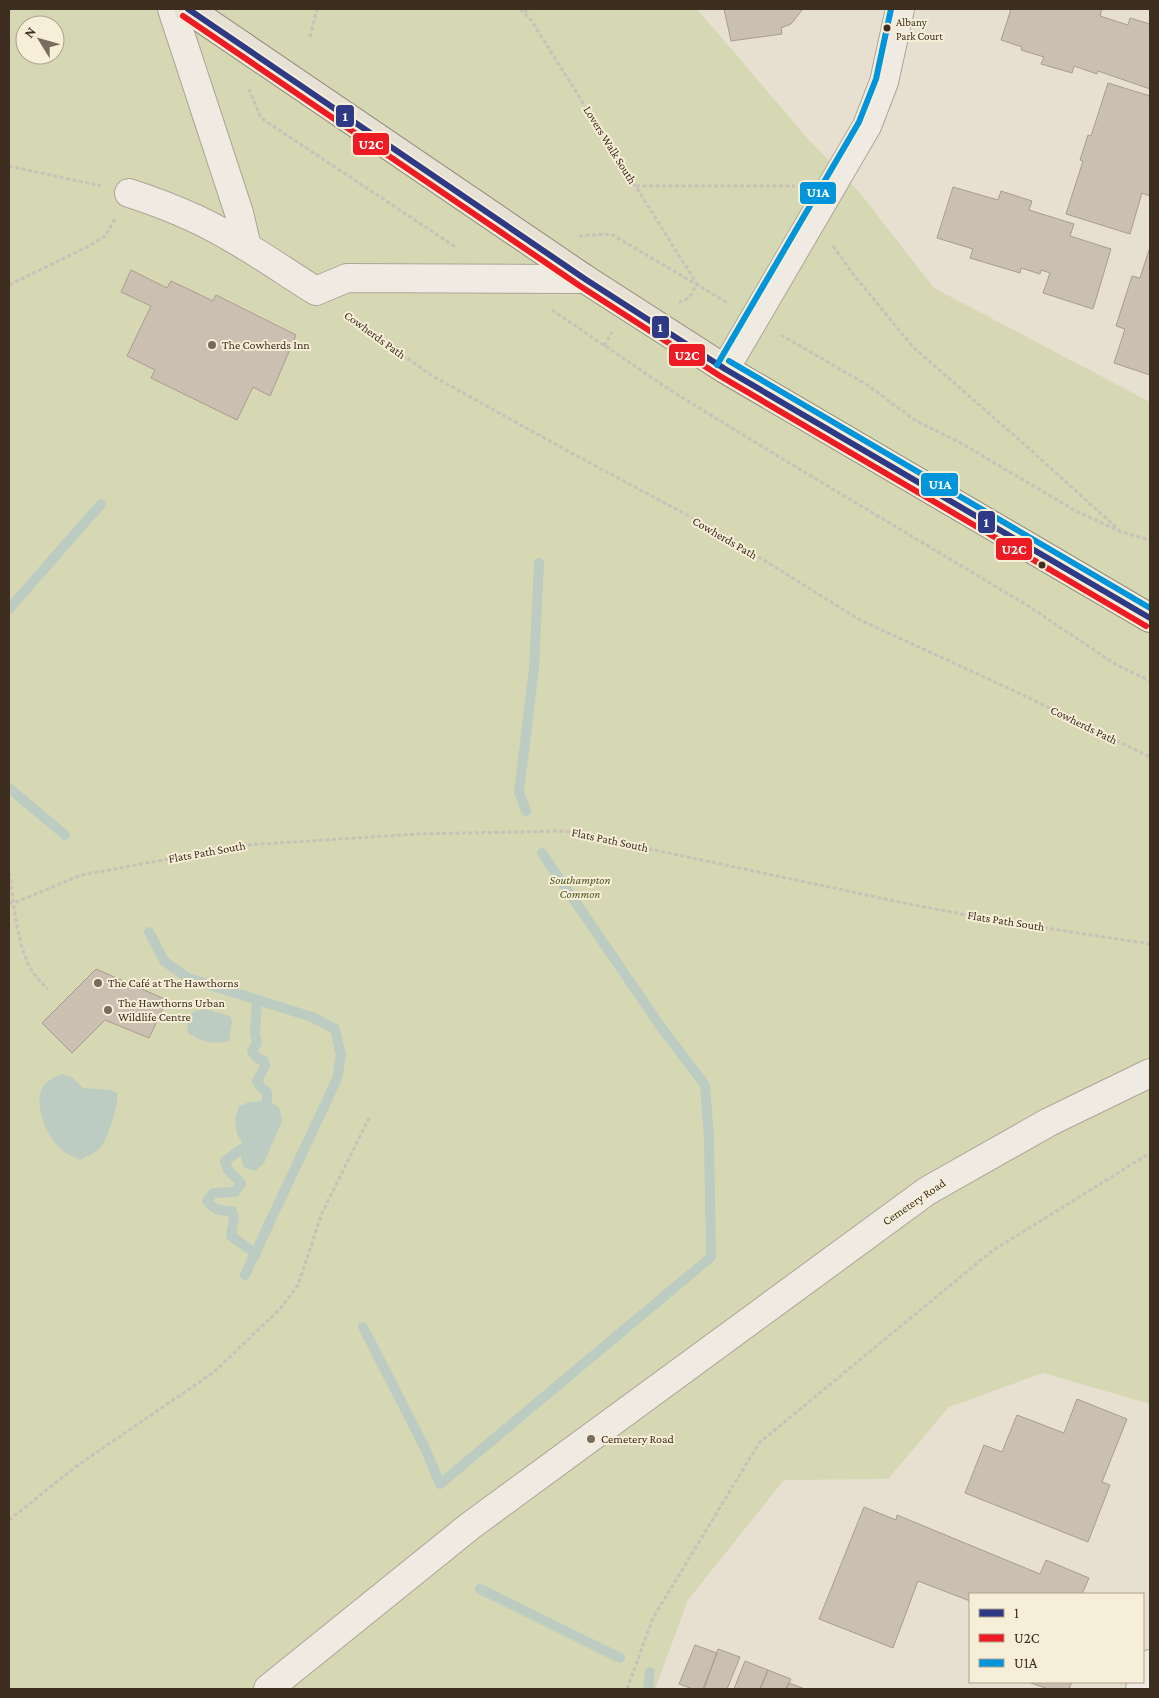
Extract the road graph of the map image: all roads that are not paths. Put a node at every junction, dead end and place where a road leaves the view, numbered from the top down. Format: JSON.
{"nodes":[{"id":1,"x":172,"y":9,"type":"edge"},
{"id":2,"x":188,"y":9,"type":"edge"},
{"id":3,"x":900,"y":9,"type":"edge"},
{"id":4,"x":129,"y":193,"type":"road end"},
{"id":5,"x":246,"y":247,"type":"junction"},
{"id":6,"x":585,"y":279,"type":"junction"},
{"id":7,"x":725,"y":369,"type":"junction"},
{"id":8,"x":1150,"y":618,"type":"edge"},
{"id":9,"x":1150,"y":1073,"type":"edge"},
{"id":10,"x":1150,"y":1664,"type":"edge"},
{"id":11,"x":1144,"y":1679,"type":"edge"},
{"id":12,"x":268,"y":1689,"type":"edge"}],
"edges":[{"from":1,"to":5,"type":"street"},
{"from":2,"to":6,"type":"main road"},
{"from":3,"to":7,"type":"street"},
{"from":4,"to":5,"type":"street"},
{"from":5,"to":6,"type":"street"},
{"from":6,"to":7,"type":"main road"},
{"from":7,"to":8,"type":"main road"},
{"from":9,"to":12,"type":"street","name":"Cemetery Road"},
{"from":10,"to":11,"type":"street"}]}
